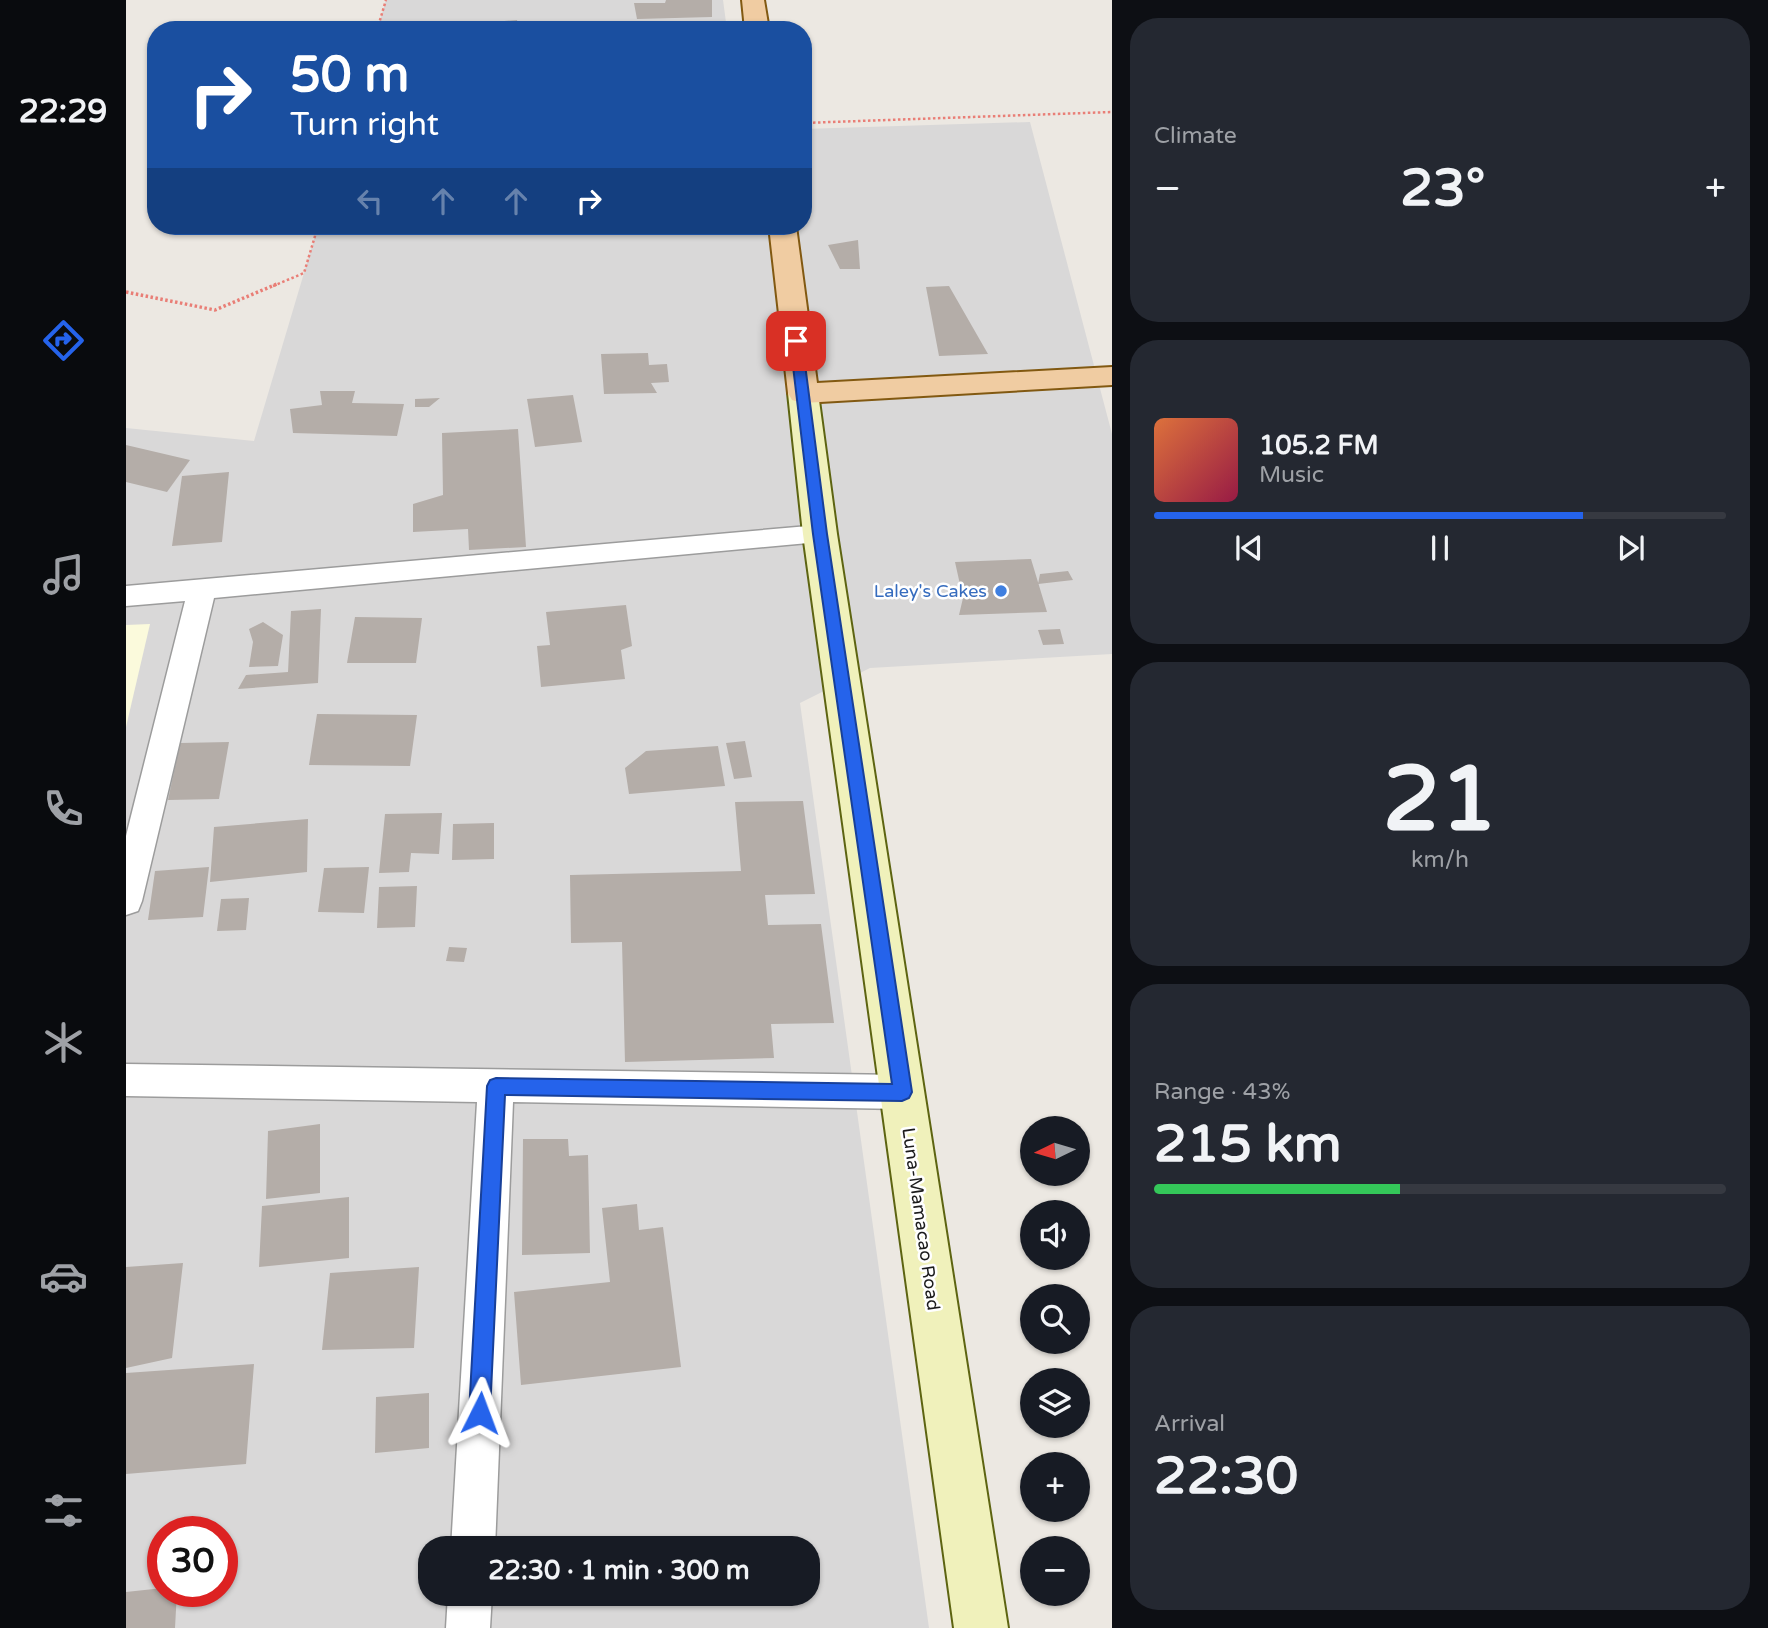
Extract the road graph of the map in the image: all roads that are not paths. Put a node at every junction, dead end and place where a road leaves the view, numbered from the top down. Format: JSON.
{"nodes":[{"id":1,"x":753,"y":0,"type":"edge"},
{"id":2,"x":756,"y":21,"type":"edge"},
{"id":3,"x":783,"y":235,"type":"edge"},
{"id":4,"x":1112,"y":376,"type":"edge"},
{"id":5,"x":803,"y":393,"type":"junction"},
{"id":6,"x":820,"y":534,"type":"junction"},
{"id":7,"x":202,"y":590,"type":"junction"},
{"id":8,"x":126,"y":596,"type":"edge"},
{"id":9,"x":126,"y":901,"type":"edge"},
{"id":10,"x":126,"y":1080,"type":"edge"},
{"id":11,"x":496,"y":1086,"type":"junction"},
{"id":12,"x":902,"y":1092,"type":"junction"},
{"id":13,"x":473,"y":1536,"type":"edge"},
{"id":14,"x":469,"y":1606,"type":"edge"},
{"id":15,"x":468,"y":1628,"type":"edge"},
{"id":16,"x":981,"y":1628,"type":"edge"}],
"edges":[{"from":1,"to":2,"type":"main road"},
{"from":3,"to":5,"type":"main road"},
{"from":4,"to":5,"type":"main road"},
{"from":5,"to":6,"type":"street","name":"Luna-Mamacao Road"},
{"from":6,"to":7,"type":"street"},
{"from":6,"to":12,"type":"street","name":"Luna-Mamacao Road"},
{"from":7,"to":8,"type":"street"},
{"from":7,"to":9,"type":"street"},
{"from":10,"to":11,"type":"street"},
{"from":11,"to":12,"type":"street"},
{"from":11,"to":13,"type":"street"},
{"from":12,"to":16,"type":"street","name":"Luna-Mamacao Road"},
{"from":14,"to":15,"type":"street"}]}
